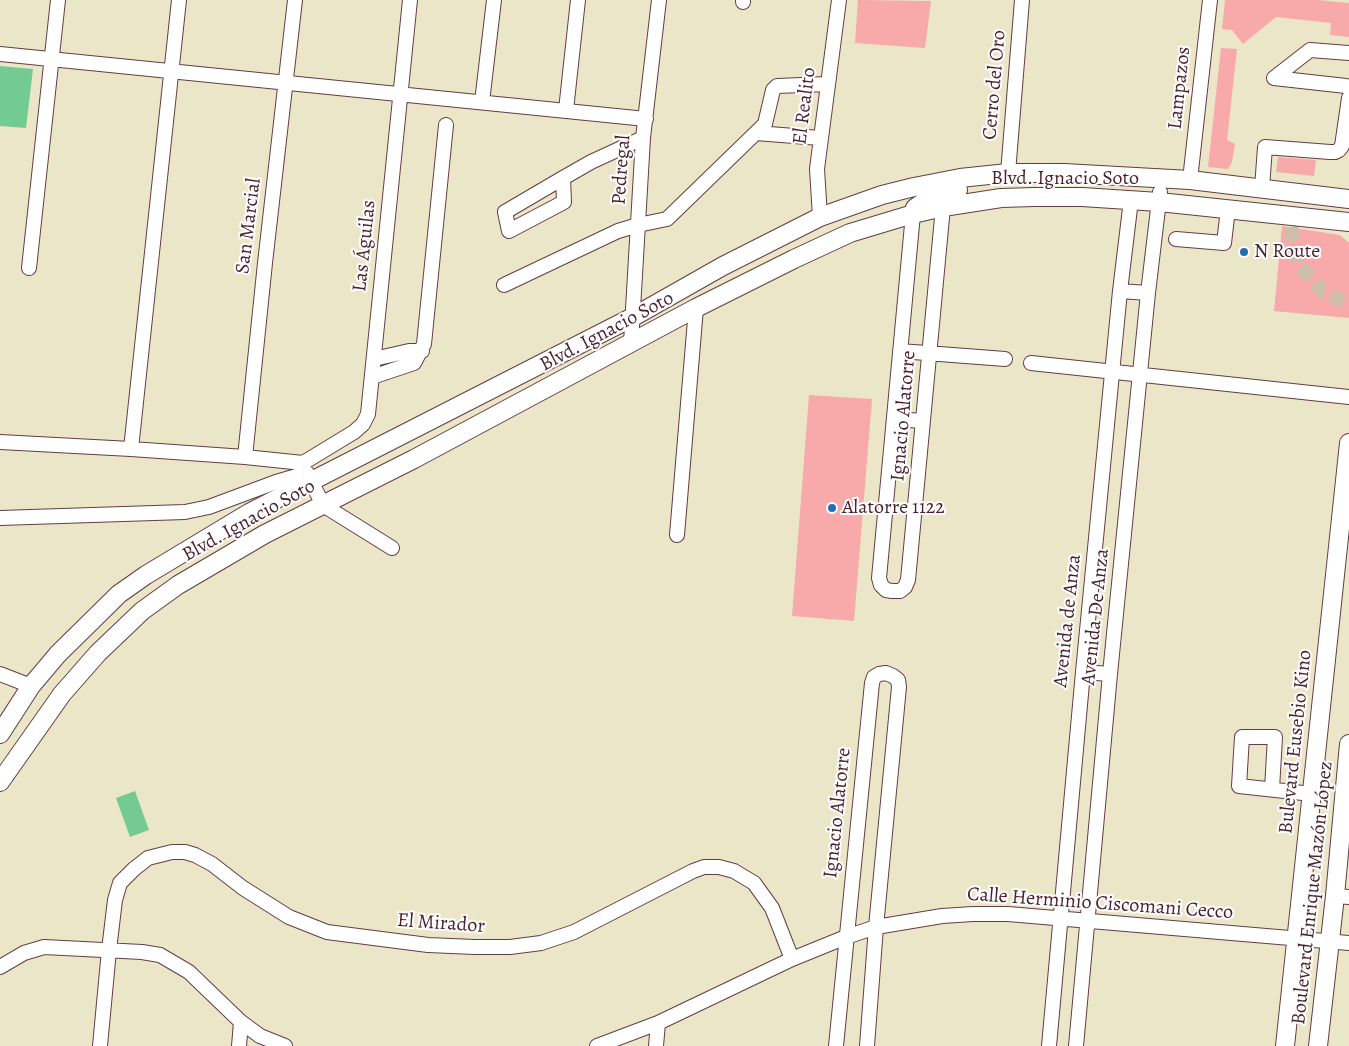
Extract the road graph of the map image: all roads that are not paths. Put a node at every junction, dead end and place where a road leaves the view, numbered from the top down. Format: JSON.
{"nodes":[{"id":1,"x":58,"y":0,"type":"edge"},
{"id":2,"x":180,"y":0,"type":"edge"},
{"id":3,"x":296,"y":0,"type":"edge"},
{"id":4,"x":410,"y":0,"type":"edge"},
{"id":5,"x":494,"y":0,"type":"edge"},
{"id":6,"x":578,"y":0,"type":"edge"},
{"id":7,"x":659,"y":0,"type":"edge"},
{"id":8,"x":839,"y":0,"type":"edge"},
{"id":9,"x":1022,"y":0,"type":"edge"},
{"id":10,"x":1210,"y":0,"type":"edge"},
{"id":11,"x":1349,"y":53,"type":"edge"},
{"id":12,"x":0,"y":54,"type":"edge"},
{"id":13,"x":52,"y":60,"type":"junction"},
{"id":14,"x":172,"y":72,"type":"junction"},
{"id":15,"x":286,"y":83,"type":"junction"},
{"id":16,"x":828,"y":84,"type":"junction"},
{"id":17,"x":1349,"y":89,"type":"edge"},
{"id":18,"x":401,"y":94,"type":"junction"},
{"id":19,"x":1349,"y":98,"type":"edge"},
{"id":20,"x":482,"y":102,"type":"junction"},
{"id":21,"x":566,"y":110,"type":"junction"},
{"id":22,"x":646,"y":119,"type":"junction"},
{"id":23,"x":446,"y":125,"type":"dead end"},
{"id":24,"x":756,"y":133,"type":"junction"},
{"id":25,"x":644,"y":138,"type":"junction"},
{"id":26,"x":820,"y":138,"type":"junction"},
{"id":27,"x":1008,"y":173,"type":"junction"},
{"id":28,"x":563,"y":178,"type":"junction"},
{"id":29,"x":1190,"y":180,"type":"junction"},
{"id":30,"x":1262,"y":188,"type":"junction"},
{"id":31,"x":1159,"y":197,"type":"junction"},
{"id":32,"x":1349,"y":199,"type":"edge"},
{"id":33,"x":1131,"y":200,"type":"junction"},
{"id":34,"x":943,"y":208,"type":"junction"},
{"id":35,"x":1228,"y":209,"type":"junction"},
{"id":36,"x":913,"y":214,"type":"junction"},
{"id":37,"x":820,"y":217,"type":"junction"},
{"id":38,"x":1349,"y":222,"type":"edge"},
{"id":39,"x":638,"y":225,"type":"junction"},
{"id":40,"x":1176,"y":239,"type":"dead end"},
{"id":41,"x":29,"y":268,"type":"dead end"},
{"id":42,"x":504,"y":285,"type":"dead end"},
{"id":43,"x":1120,"y":291,"type":"junction"},
{"id":44,"x":1148,"y":294,"type":"junction"},
{"id":45,"x":696,"y":308,"type":"junction"},
{"id":46,"x":633,"y":317,"type":"junction"},
{"id":47,"x":631,"y":343,"type":"junction"},
{"id":48,"x":900,"y":350,"type":"junction"},
{"id":49,"x":422,"y":351,"type":"junction"},
{"id":50,"x":929,"y":353,"type":"junction"},
{"id":51,"x":374,"y":359,"type":"junction"},
{"id":52,"x":1005,"y":359,"type":"dead end"},
{"id":53,"x":1031,"y":363,"type":"dead end"},
{"id":54,"x":1112,"y":372,"type":"junction"},
{"id":55,"x":372,"y":376,"type":"junction"},
{"id":56,"x":1140,"y":376,"type":"junction"},
{"id":57,"x":1349,"y":397,"type":"edge"},
{"id":58,"x":894,"y":419,"type":"junction"},
{"id":59,"x":923,"y":421,"type":"junction"},
{"id":60,"x":0,"y":442,"type":"edge"},
{"id":61,"x":1349,"y":443,"type":"edge"},
{"id":62,"x":131,"y":448,"type":"junction"},
{"id":63,"x":245,"y":457,"type":"junction"},
{"id":64,"x":307,"y":473,"type":"junction"},
{"id":65,"x":323,"y":505,"type":"junction"},
{"id":66,"x":0,"y":518,"type":"edge"},
{"id":67,"x":677,"y":536,"type":"dead end"},
{"id":68,"x":392,"y":548,"type":"dead end"},
{"id":69,"x":1083,"y":672,"type":"junction"},
{"id":70,"x":0,"y":674,"type":"edge"},
{"id":71,"x":1110,"y":674,"type":"junction"},
{"id":72,"x":32,"y":686,"type":"junction"},
{"id":73,"x":0,"y":734,"type":"edge"},
{"id":74,"x":1349,"y":744,"type":"edge"},
{"id":75,"x":7,"y":757,"type":"edge"},
{"id":76,"x":0,"y":782,"type":"edge"},
{"id":77,"x":1272,"y":789,"type":"dead end"},
{"id":78,"x":1312,"y":794,"type":"junction"},
{"id":79,"x":1346,"y":825,"type":"edge"},
{"id":80,"x":1342,"y":897,"type":"edge"},
{"id":81,"x":1060,"y":918,"type":"junction"},
{"id":82,"x":1087,"y":920,"type":"junction"},
{"id":83,"x":876,"y":927,"type":"junction"},
{"id":84,"x":846,"y":937,"type":"junction"},
{"id":85,"x":1296,"y":938,"type":"junction"},
{"id":86,"x":1330,"y":941,"type":"junction"},
{"id":87,"x":1349,"y":943,"type":"edge"},
{"id":88,"x":109,"y":950,"type":"junction"},
{"id":89,"x":792,"y":958,"type":"junction"},
{"id":90,"x":0,"y":967,"type":"edge"},
{"id":91,"x":241,"y":1022,"type":"junction"},
{"id":92,"x":658,"y":1024,"type":"junction"},
{"id":93,"x":620,"y":1042,"type":"edge"},
{"id":94,"x":100,"y":1046,"type":"edge"},
{"id":95,"x":239,"y":1046,"type":"edge"},
{"id":96,"x":285,"y":1046,"type":"edge"},
{"id":97,"x":597,"y":1046,"type":"edge"},
{"id":98,"x":656,"y":1046,"type":"edge"},
{"id":99,"x":836,"y":1046,"type":"edge"},
{"id":100,"x":867,"y":1046,"type":"edge"},
{"id":101,"x":1049,"y":1046,"type":"edge"},
{"id":102,"x":1076,"y":1046,"type":"edge"},
{"id":103,"x":1286,"y":1046,"type":"edge"},
{"id":104,"x":1318,"y":1046,"type":"edge"}],
"edges":[{"from":1,"to":13,"type":"street"},
{"from":2,"to":14,"type":"street"},
{"from":3,"to":15,"type":"street","name":"San Marcial"},
{"from":4,"to":18,"type":"street","name":"Las Águilas"},
{"from":5,"to":20,"type":"street"},
{"from":6,"to":21,"type":"street"},
{"from":7,"to":22,"type":"street","name":"Pedregal"},
{"from":8,"to":16,"type":"street","name":"El Realito"},
{"from":9,"to":27,"type":"street","name":"Cerro del Oro"},
{"from":10,"to":29,"type":"street","name":"Lampazos"},
{"from":11,"to":17,"type":"street"},
{"from":12,"to":13,"type":"street"},
{"from":13,"to":14,"type":"street"},
{"from":13,"to":41,"type":"street"},
{"from":14,"to":15,"type":"street"},
{"from":14,"to":62,"type":"street"},
{"from":15,"to":18,"type":"street"},
{"from":15,"to":63,"type":"street","name":"San Marcial"},
{"from":16,"to":24,"type":"street"},
{"from":16,"to":26,"type":"street","name":"El Realito"},
{"from":18,"to":20,"type":"street"},
{"from":18,"to":51,"type":"street","name":"Las Águilas"},
{"from":19,"to":30,"type":"street"},
{"from":20,"to":21,"type":"street"},
{"from":21,"to":22,"type":"street"},
{"from":22,"to":25,"type":"street","name":"Pedregal"},
{"from":23,"to":49,"type":"street"},
{"from":24,"to":26,"type":"street"},
{"from":24,"to":39,"type":"street"},
{"from":25,"to":28,"type":"street"},
{"from":25,"to":39,"type":"street","name":"Pedregal"},
{"from":26,"to":37,"type":"street","name":"El Realito"},
{"from":27,"to":29,"type":"main road","name":"Blvd. Ignacio Soto"},
{"from":27,"to":36,"type":"main road"},
{"from":27,"to":37,"type":"main road","name":"Blvd. Ignacio Soto"},
{"from":28,"to":28,"type":"street"},
{"from":29,"to":30,"type":"main road","name":"Blvd. Ignacio Soto"},
{"from":29,"to":31,"type":"main road"},
{"from":30,"to":32,"type":"main road","name":"Blvd. Ignacio Soto"},
{"from":31,"to":33,"type":"main road","name":"Blvd. Ignacio Soto"},
{"from":31,"to":35,"type":"main road","name":"Blvd. Ignacio Soto"},
{"from":31,"to":44,"type":"street","name":"Avenida De Anza"},
{"from":33,"to":34,"type":"main road","name":"Blvd. Ignacio Soto"},
{"from":33,"to":43,"type":"street","name":"Avenida de Anza"},
{"from":34,"to":36,"type":"main road","name":"Blvd. Ignacio Soto"},
{"from":34,"to":50,"type":"street","name":"Ignacio Alatorre"},
{"from":35,"to":38,"type":"main road","name":"Blvd. Ignacio Soto"},
{"from":35,"to":40,"type":"street"},
{"from":36,"to":45,"type":"main road","name":"Blvd. Ignacio Soto"},
{"from":36,"to":48,"type":"street","name":"Ignacio Alatorre"},
{"from":37,"to":46,"type":"main road","name":"Blvd. Ignacio Soto"},
{"from":39,"to":42,"type":"street"},
{"from":39,"to":46,"type":"street","name":"Pedregal"},
{"from":43,"to":44,"type":"street"},
{"from":43,"to":54,"type":"street","name":"Avenida de Anza"},
{"from":44,"to":56,"type":"street","name":"Avenida De Anza"},
{"from":45,"to":47,"type":"main road","name":"Blvd. Ignacio Soto"},
{"from":45,"to":67,"type":"street"},
{"from":46,"to":47,"type":"street","name":"Pedregal"},
{"from":46,"to":64,"type":"main road","name":"Blvd. Ignacio Soto"},
{"from":47,"to":65,"type":"main road","name":"Blvd. Ignacio Soto"},
{"from":48,"to":50,"type":"street"},
{"from":48,"to":58,"type":"street","name":"Ignacio Alatorre"},
{"from":49,"to":51,"type":"street"},
{"from":49,"to":55,"type":"street"},
{"from":50,"to":52,"type":"street"},
{"from":50,"to":59,"type":"street","name":"Ignacio Alatorre"},
{"from":51,"to":55,"type":"street","name":"Las Águilas"},
{"from":53,"to":54,"type":"street"},
{"from":54,"to":56,"type":"street"},
{"from":54,"to":69,"type":"street","name":"Avenida de Anza"},
{"from":55,"to":64,"type":"street","name":"Las Águilas"},
{"from":56,"to":57,"type":"street"},
{"from":56,"to":71,"type":"street","name":"Avenida De Anza"},
{"from":58,"to":59,"type":"street"},
{"from":58,"to":59,"type":"street","name":"Ignacio Alatorre"},
{"from":60,"to":62,"type":"street"},
{"from":61,"to":78,"type":"main road","name":"Bulevard Eusebio Kino"},
{"from":62,"to":63,"type":"street"},
{"from":63,"to":64,"type":"street"},
{"from":64,"to":65,"type":"street"},
{"from":64,"to":66,"type":"street","name":"Las Águilas"},
{"from":64,"to":72,"type":"main road","name":"Blvd. Ignacio Soto"},
{"from":65,"to":68,"type":"street"},
{"from":65,"to":75,"type":"main road","name":"Blvd. Ignacio Soto"},
{"from":69,"to":71,"type":"street"},
{"from":69,"to":81,"type":"street","name":"Avenida de Anza"},
{"from":70,"to":72,"type":"street"},
{"from":71,"to":82,"type":"street","name":"Avenida De Anza"},
{"from":72,"to":73,"type":"main road","name":"Blvd. Ignacio Soto"},
{"from":74,"to":79,"type":"main road","name":"Boulevard Enrique Mazón López"},
{"from":75,"to":76,"type":"main road","name":"Blvd. Ignacio Soto"},
{"from":77,"to":78,"type":"street"},
{"from":78,"to":85,"type":"main road","name":"Bulevard Eusebio Kino"},
{"from":79,"to":80,"type":"main road","name":"Boulevard Enrique Mazón López"},
{"from":80,"to":86,"type":"main road","name":"Boulevard Enrique Mazón López"},
{"from":81,"to":82,"type":"street","name":"Calle Herminio Ciscomani Cecco"},
{"from":81,"to":83,"type":"street","name":"Calle Herminio Ciscomani Cecco"},
{"from":81,"to":101,"type":"street","name":"Avenida de Anza"},
{"from":82,"to":85,"type":"street","name":"Calle Herminio Ciscomani Cecco"},
{"from":82,"to":102,"type":"street","name":"Avenida De Anza"},
{"from":83,"to":84,"type":"street","name":"Calle Herminio Ciscomani Cecco"},
{"from":83,"to":84,"type":"street","name":"Ignacio Alatorre"},
{"from":83,"to":100,"type":"street","name":"Ignacio Alatorre"},
{"from":84,"to":89,"type":"street","name":"Calle Herminio Ciscomani Cecco"},
{"from":84,"to":99,"type":"street","name":"Ignacio Alatorre"},
{"from":85,"to":86,"type":"street","name":"Calle Herminio Ciscomani Cecco"},
{"from":85,"to":103,"type":"main road","name":"Bulevard Eusebio Kino"},
{"from":86,"to":87,"type":"street","name":"Calle Herminio Ciscomani Cecco"},
{"from":86,"to":104,"type":"main road","name":"Boulevard Enrique Mazón López"},
{"from":88,"to":89,"type":"street","name":"El Mirador"},
{"from":88,"to":90,"type":"street"},
{"from":88,"to":91,"type":"street"},
{"from":88,"to":94,"type":"street","name":"El Mirador"},
{"from":89,"to":92,"type":"street","name":"Calle Herminio Ciscomani Cecco"},
{"from":91,"to":95,"type":"street"},
{"from":91,"to":96,"type":"street"},
{"from":92,"to":93,"type":"street","name":"Calle Herminio Ciscomani Cecco"},
{"from":92,"to":98,"type":"street"},
{"from":93,"to":97,"type":"street","name":"Calle Herminio Ciscomani Cecco"}]}
